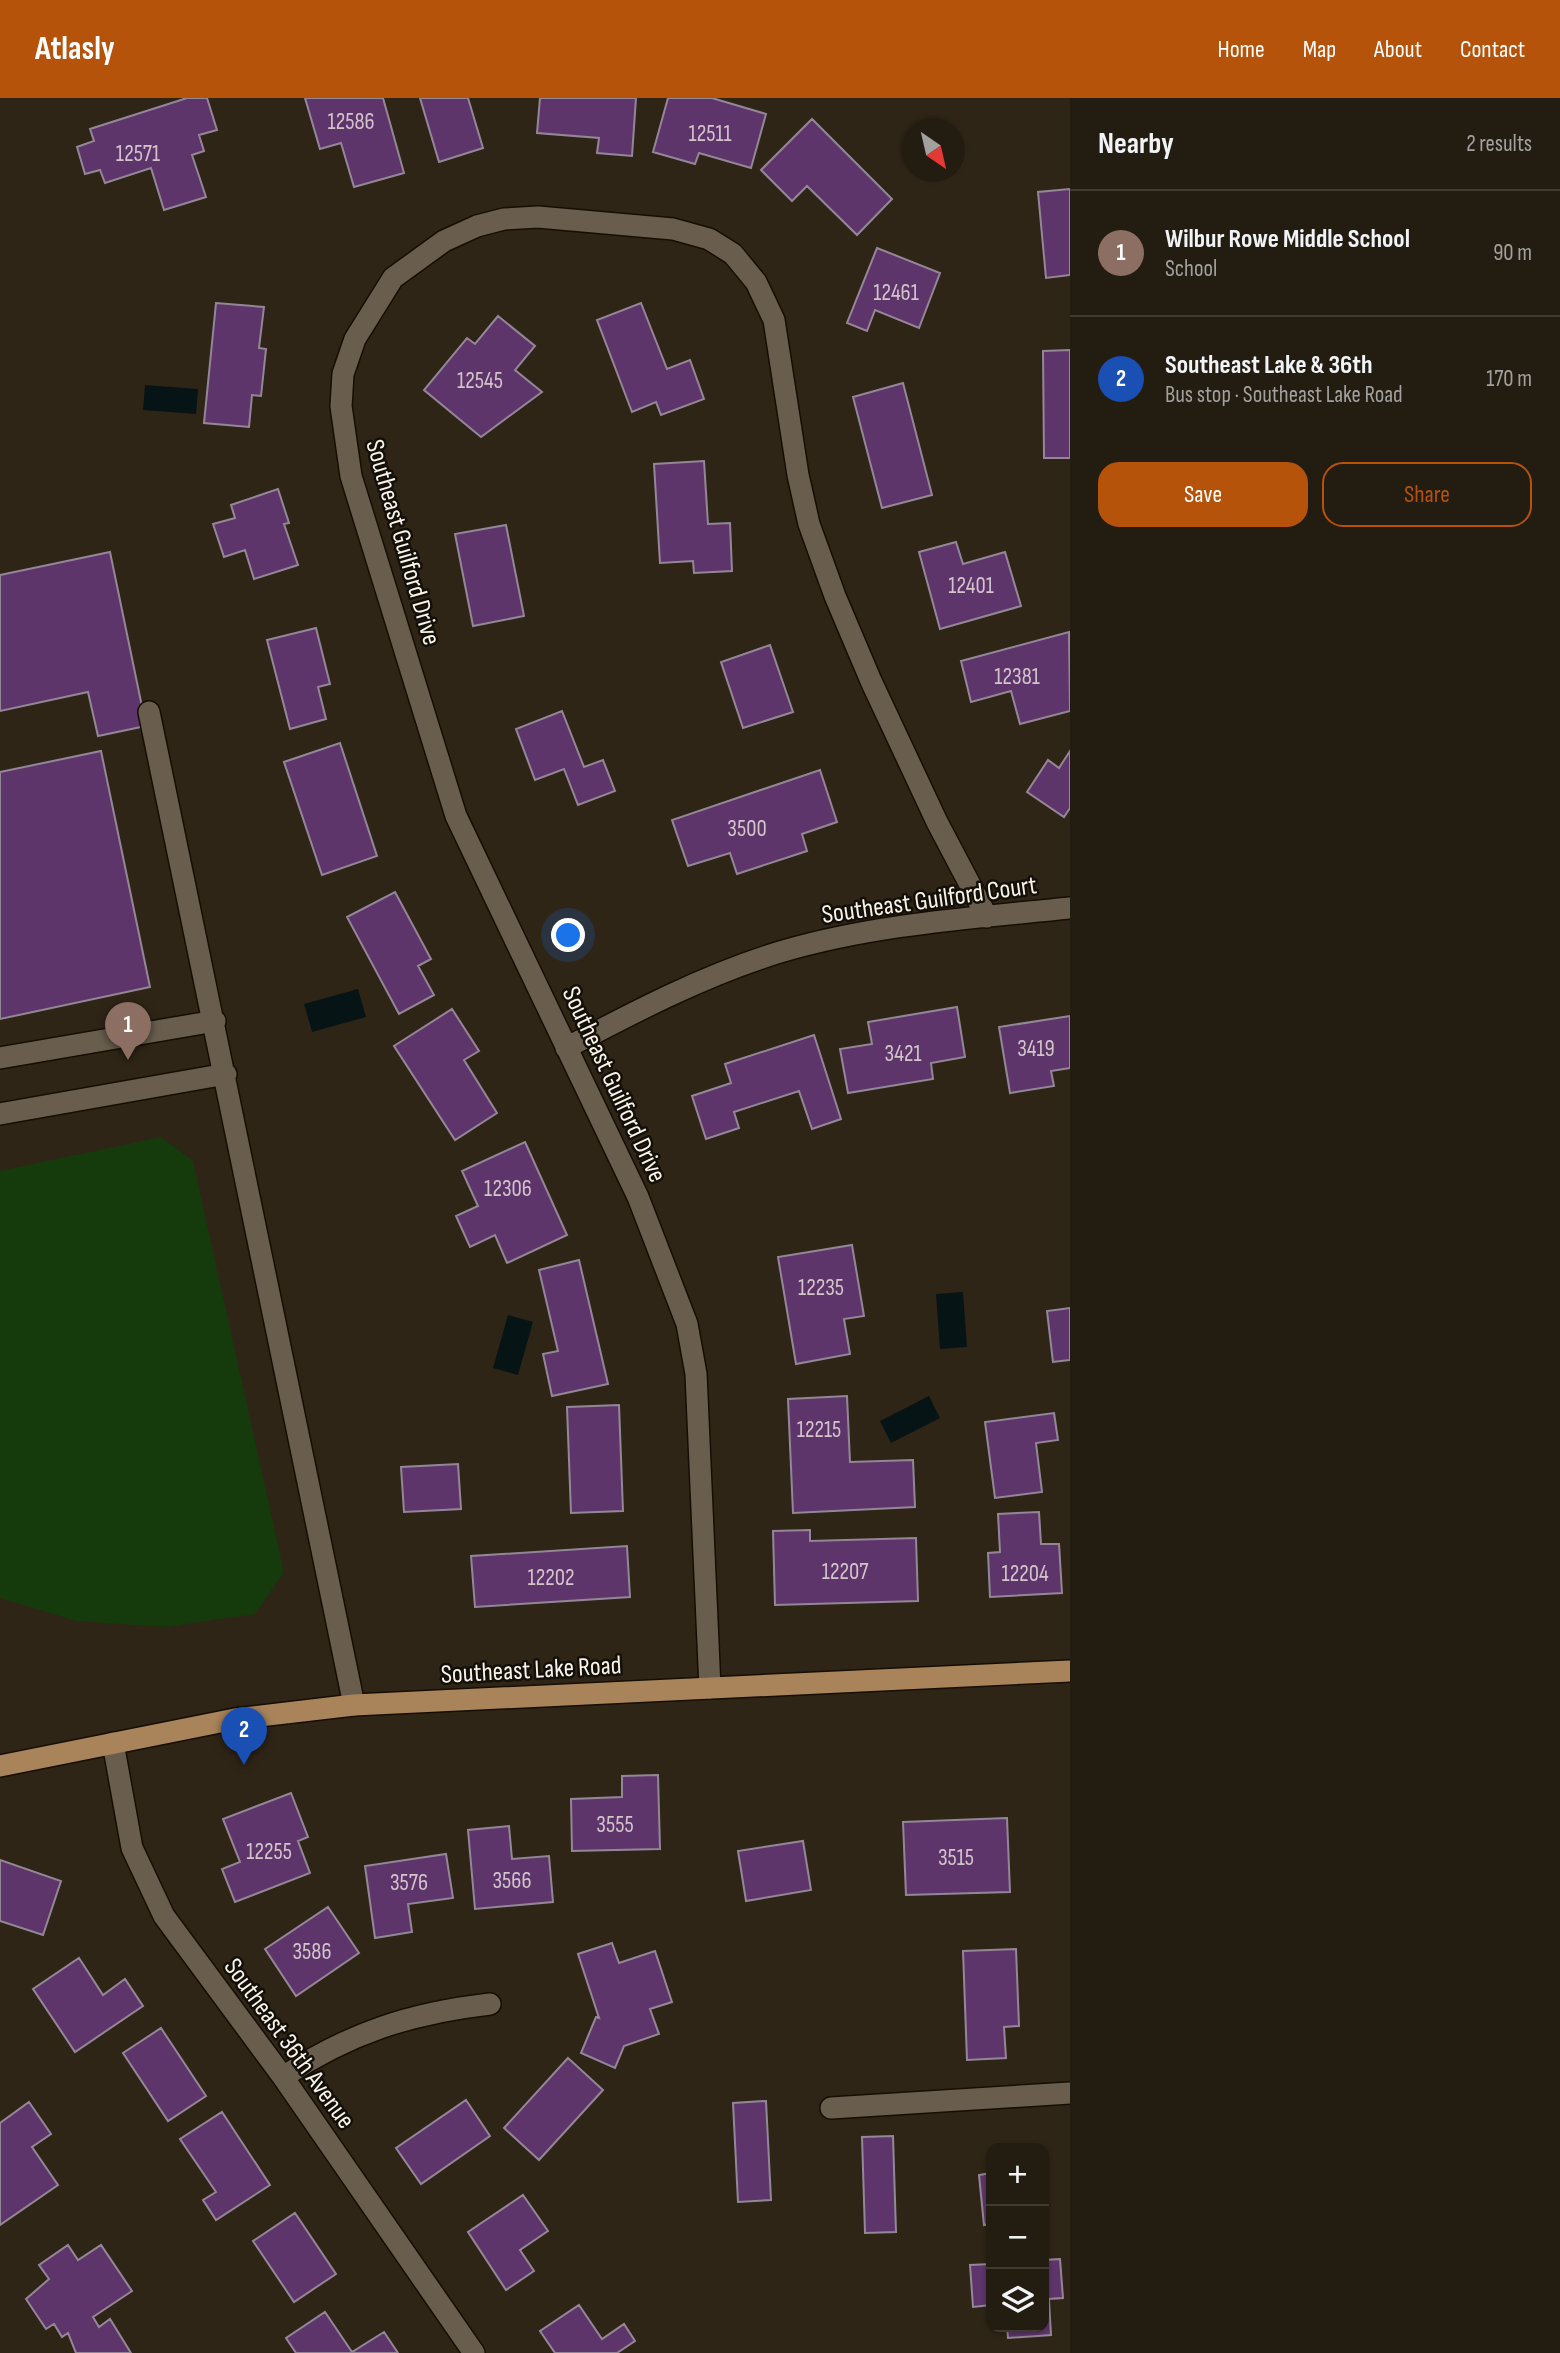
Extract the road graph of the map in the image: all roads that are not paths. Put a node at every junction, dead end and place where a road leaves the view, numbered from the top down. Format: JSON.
{"nodes":[{"id":1,"x":149,"y":712,"type":"dead end"},
{"id":2,"x":1070,"y":908,"type":"edge"},
{"id":3,"x":987,"y":917,"type":"junction"},
{"id":4,"x":215,"y":1021,"type":"junction"},
{"id":5,"x":566,"y":1048,"type":"junction"},
{"id":6,"x":0,"y":1058,"type":"edge"},
{"id":7,"x":226,"y":1074,"type":"junction"},
{"id":8,"x":0,"y":1114,"type":"edge"},
{"id":9,"x":1070,"y":1671,"type":"edge"},
{"id":10,"x":710,"y":1688,"type":"junction"},
{"id":11,"x":354,"y":1705,"type":"junction"},
{"id":12,"x":113,"y":1743,"type":"junction"},
{"id":13,"x":0,"y":1766,"type":"edge"},
{"id":14,"x":490,"y":2004,"type":"dead end"},
{"id":15,"x":283,"y":2077,"type":"junction"},
{"id":16,"x":1070,"y":2093,"type":"edge"},
{"id":17,"x":831,"y":2108,"type":"dead end"},
{"id":18,"x":474,"y":2353,"type":"edge"}],
"edges":[{"from":1,"to":4,"type":"street"},
{"from":2,"to":3,"type":"street","name":"Southeast Guilford Court"},
{"from":3,"to":5,"type":"street","name":"Southeast Guilford Court"},
{"from":3,"to":5,"type":"street","name":"Southeast Guilford Drive"},
{"from":4,"to":6,"type":"street"},
{"from":4,"to":7,"type":"street"},
{"from":5,"to":10,"type":"street","name":"Southeast Guilford Drive"},
{"from":7,"to":8,"type":"street"},
{"from":7,"to":11,"type":"street"},
{"from":9,"to":10,"type":"main road","name":"Southeast Lake Road"},
{"from":10,"to":11,"type":"main road","name":"Southeast Lake Road"},
{"from":11,"to":12,"type":"main road","name":"Southeast Lake Road"},
{"from":12,"to":13,"type":"main road","name":"Southeast Lake Road"},
{"from":12,"to":15,"type":"street","name":"Southeast 36th Avenue"},
{"from":14,"to":15,"type":"street"},
{"from":15,"to":18,"type":"street","name":"Southeast 36th Avenue"},
{"from":16,"to":17,"type":"street"}]}
